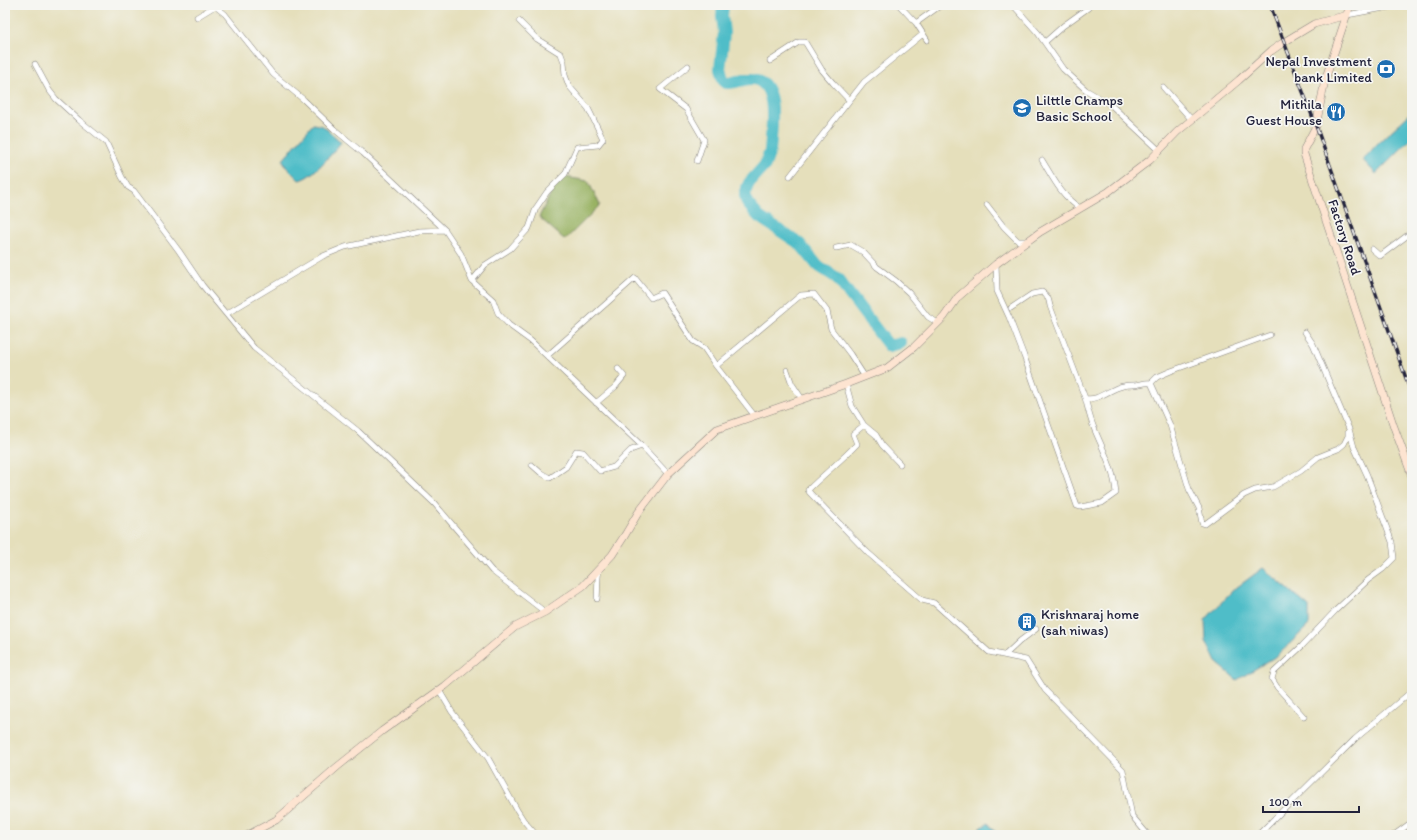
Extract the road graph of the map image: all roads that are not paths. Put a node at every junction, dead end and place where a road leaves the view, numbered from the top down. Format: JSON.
{"nodes":[{"id":1,"x":215,"y":5,"type":"edge"},
{"id":2,"x":899,"y":5,"type":"edge"},
{"id":3,"x":941,"y":5,"type":"edge"},
{"id":4,"x":1013,"y":5,"type":"edge"},
{"id":5,"x":1350,"y":5,"type":"edge"},
{"id":6,"x":1400,"y":5,"type":"edge"},
{"id":7,"x":1088,"y":8,"type":"dead end"},
{"id":8,"x":1347,"y":15,"type":"junction"},
{"id":9,"x":196,"y":17,"type":"dead end"},
{"id":10,"x":519,"y":22,"type":"dead end"},
{"id":11,"x":916,"y":23,"type":"junction"},
{"id":12,"x":923,"y":34,"type":"junction"},
{"id":13,"x":927,"y":40,"type":"dead end"},
{"id":14,"x":1044,"y":42,"type":"junction"},
{"id":15,"x":770,"y":61,"type":"dead end"},
{"id":16,"x":35,"y":64,"type":"dead end"},
{"id":17,"x":688,"y":66,"type":"dead end"},
{"id":18,"x":1163,"y":87,"type":"dead end"},
{"id":19,"x":849,"y":100,"type":"junction"},
{"id":20,"x":1191,"y":119,"type":"junction"},
{"id":21,"x":1159,"y":150,"type":"junction"},
{"id":22,"x":1042,"y":160,"type":"dead end"},
{"id":23,"x":697,"y":161,"type":"dead end"},
{"id":24,"x":790,"y":176,"type":"dead end"},
{"id":25,"x":987,"y":205,"type":"dead end"},
{"id":26,"x":1080,"y":208,"type":"junction"},
{"id":27,"x":445,"y":230,"type":"junction"},
{"id":28,"x":1412,"y":232,"type":"edge"},
{"id":29,"x":1027,"y":241,"type":"junction"},
{"id":30,"x":836,"y":248,"type":"dead end"},
{"id":31,"x":1372,"y":248,"type":"dead end"},
{"id":32,"x":996,"y":264,"type":"junction"},
{"id":33,"x":472,"y":281,"type":"junction"},
{"id":34,"x":1011,"y":308,"type":"dead end"},
{"id":35,"x":226,"y":314,"type":"junction"},
{"id":36,"x":938,"y":323,"type":"junction"},
{"id":37,"x":1306,"y":332,"type":"dead end"},
{"id":38,"x":1270,"y":334,"type":"dead end"},
{"id":39,"x":547,"y":356,"type":"junction"},
{"id":40,"x":716,"y":366,"type":"junction"},
{"id":41,"x":618,"y":369,"type":"dead end"},
{"id":42,"x":787,"y":370,"type":"dead end"},
{"id":43,"x":865,"y":376,"type":"junction"},
{"id":44,"x":1151,"y":383,"type":"junction"},
{"id":45,"x":846,"y":384,"type":"junction"},
{"id":46,"x":1085,"y":398,"type":"junction"},
{"id":47,"x":802,"y":399,"type":"junction"},
{"id":48,"x":596,"y":403,"type":"junction"},
{"id":49,"x":754,"y":415,"type":"junction"},
{"id":50,"x":864,"y":425,"type":"junction"},
{"id":51,"x":1348,"y":429,"type":"junction"},
{"id":52,"x":642,"y":446,"type":"junction"},
{"id":53,"x":900,"y":464,"type":"dead end"},
{"id":54,"x":532,"y":465,"type":"dead end"},
{"id":55,"x":668,"y":474,"type":"junction"},
{"id":56,"x":1412,"y":476,"type":"edge"},
{"id":57,"x":599,"y":569,"type":"junction"},
{"id":58,"x":596,"y":599,"type":"dead end"},
{"id":59,"x":545,"y":612,"type":"junction"},
{"id":60,"x":1036,"y":629,"type":"dead end"},
{"id":61,"x":1005,"y":656,"type":"junction"},
{"id":62,"x":439,"y":690,"type":"junction"},
{"id":63,"x":1412,"y":691,"type":"edge"},
{"id":64,"x":1304,"y":717,"type":"dead end"},
{"id":65,"x":1412,"y":822,"type":"edge"},
{"id":66,"x":248,"y":835,"type":"edge"},
{"id":67,"x":536,"y":835,"type":"edge"},
{"id":68,"x":1148,"y":835,"type":"edge"},
{"id":69,"x":1258,"y":835,"type":"edge"},
{"id":70,"x":1394,"y":835,"type":"edge"}],
"edges":[{"from":1,"to":9,"type":"street"},
{"from":1,"to":27,"type":"street"},
{"from":2,"to":11,"type":"street"},
{"from":3,"to":11,"type":"street"},
{"from":4,"to":14,"type":"street"},
{"from":5,"to":8,"type":"main road","name":"Factory Road"},
{"from":6,"to":8,"type":"street"},
{"from":7,"to":14,"type":"street"},
{"from":8,"to":20,"type":"main road"},
{"from":8,"to":56,"type":"main road","name":"Factory Road"},
{"from":10,"to":33,"type":"street"},
{"from":11,"to":12,"type":"street"},
{"from":12,"to":13,"type":"street"},
{"from":12,"to":19,"type":"street"},
{"from":14,"to":21,"type":"street"},
{"from":15,"to":19,"type":"street"},
{"from":16,"to":35,"type":"street"},
{"from":17,"to":23,"type":"street"},
{"from":18,"to":20,"type":"street"},
{"from":19,"to":24,"type":"street"},
{"from":20,"to":21,"type":"main road"},
{"from":21,"to":26,"type":"main road"},
{"from":22,"to":26,"type":"street"},
{"from":25,"to":29,"type":"street"},
{"from":26,"to":29,"type":"main road"},
{"from":27,"to":33,"type":"street"},
{"from":27,"to":35,"type":"street"},
{"from":28,"to":31,"type":"street"},
{"from":29,"to":32,"type":"main road"},
{"from":30,"to":36,"type":"street"},
{"from":32,"to":36,"type":"main road"},
{"from":32,"to":46,"type":"street"},
{"from":33,"to":39,"type":"street"},
{"from":34,"to":46,"type":"street"},
{"from":35,"to":59,"type":"street"},
{"from":36,"to":43,"type":"main road"},
{"from":37,"to":51,"type":"street"},
{"from":38,"to":44,"type":"street"},
{"from":39,"to":40,"type":"street"},
{"from":39,"to":48,"type":"street"},
{"from":40,"to":43,"type":"street"},
{"from":40,"to":49,"type":"street"},
{"from":41,"to":48,"type":"street"},
{"from":42,"to":47,"type":"street"},
{"from":43,"to":45,"type":"main road"},
{"from":44,"to":46,"type":"street"},
{"from":44,"to":51,"type":"street"},
{"from":45,"to":47,"type":"main road"},
{"from":45,"to":50,"type":"street"},
{"from":47,"to":49,"type":"main road"},
{"from":48,"to":52,"type":"street"},
{"from":49,"to":55,"type":"main road"},
{"from":50,"to":53,"type":"street"},
{"from":50,"to":61,"type":"street"},
{"from":51,"to":64,"type":"street"},
{"from":52,"to":54,"type":"street"},
{"from":52,"to":55,"type":"street"},
{"from":55,"to":57,"type":"main road"},
{"from":57,"to":58,"type":"street"},
{"from":57,"to":59,"type":"main road"},
{"from":59,"to":62,"type":"main road"},
{"from":60,"to":61,"type":"street"},
{"from":61,"to":68,"type":"street"},
{"from":62,"to":66,"type":"main road"},
{"from":62,"to":67,"type":"street"},
{"from":63,"to":69,"type":"street"},
{"from":65,"to":70,"type":"street"}]}
